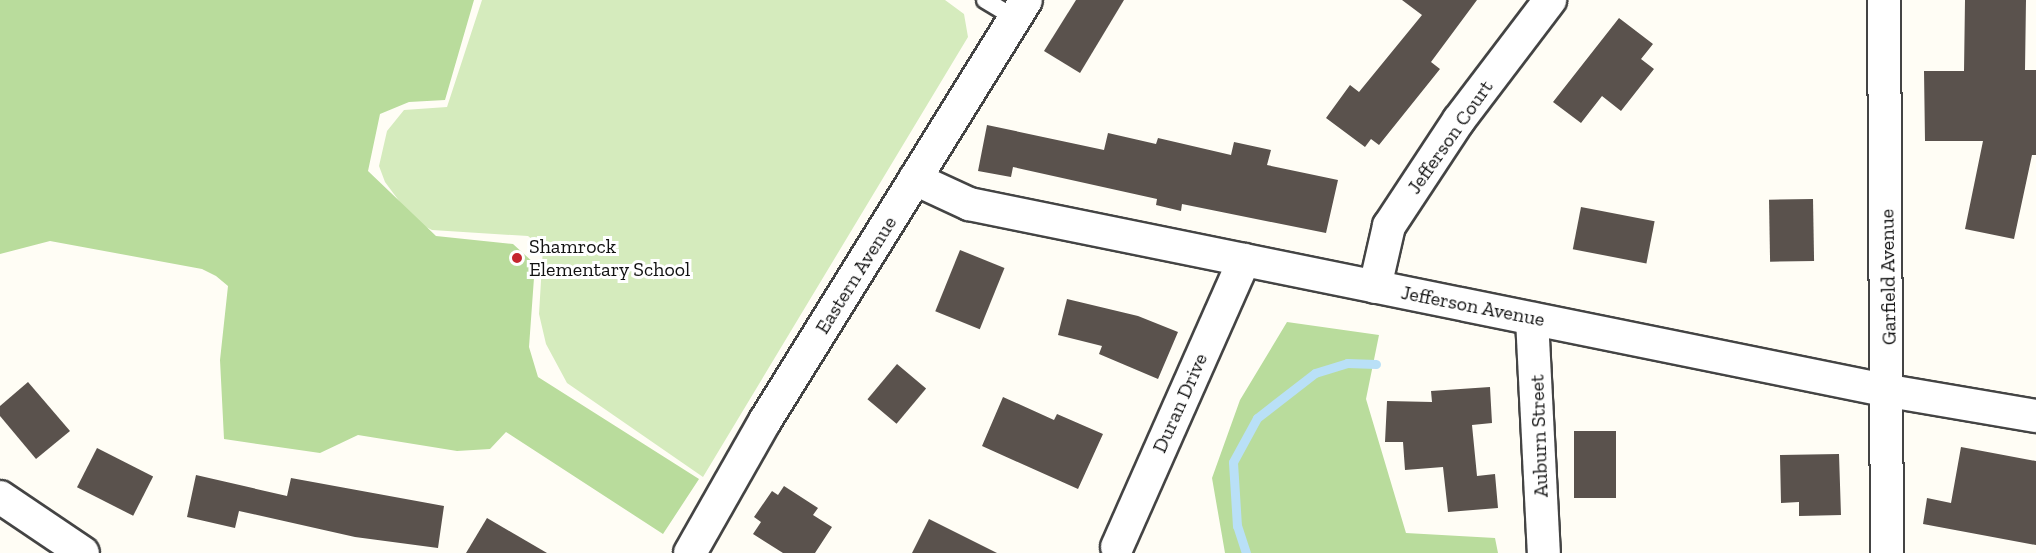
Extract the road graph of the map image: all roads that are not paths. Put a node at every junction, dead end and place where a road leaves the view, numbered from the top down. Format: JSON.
{"nodes":[{"id":1,"x":985,"y":0,"type":"edge"},
{"id":2,"x":1550,"y":0,"type":"edge"},
{"id":3,"x":1884,"y":0,"type":"edge"},
{"id":4,"x":1020,"y":9,"type":"edge"},
{"id":5,"x":915,"y":179,"type":"junction"},
{"id":6,"x":1244,"y":260,"type":"junction"},
{"id":7,"x":1376,"y":287,"type":"junction"},
{"id":8,"x":1532,"y":319,"type":"junction"},
{"id":9,"x":1889,"y":391,"type":"junction"},
{"id":10,"x":2036,"y":416,"type":"edge"},
{"id":11,"x":0,"y":497,"type":"edge"},
{"id":12,"x":1117,"y":547,"type":"dead end"},
{"id":13,"x":83,"y":553,"type":"edge"},
{"id":14,"x":690,"y":553,"type":"edge"},
{"id":15,"x":1544,"y":553,"type":"edge"},
{"id":16,"x":1887,"y":553,"type":"edge"}],
"edges":[{"from":1,"to":4,"type":"lane"},
{"from":2,"to":7,"type":"street","name":"Jefferson Court"},
{"from":3,"to":9,"type":"street","name":"Garfield Avenue"},
{"from":4,"to":5,"type":"street","name":"Eastern Avenue"},
{"from":5,"to":6,"type":"street","name":"Jefferson Avenue"},
{"from":5,"to":14,"type":"street","name":"Eastern Avenue"},
{"from":6,"to":7,"type":"street","name":"Jefferson Avenue"},
{"from":6,"to":12,"type":"street","name":"Duran Drive"},
{"from":7,"to":8,"type":"street","name":"Jefferson Avenue"},
{"from":8,"to":9,"type":"street","name":"Jefferson Avenue"},
{"from":8,"to":15,"type":"street","name":"Auburn Street"},
{"from":9,"to":10,"type":"street","name":"Jefferson Avenue"},
{"from":9,"to":16,"type":"street","name":"Garfield Avenue"},
{"from":11,"to":13,"type":"street"}]}
